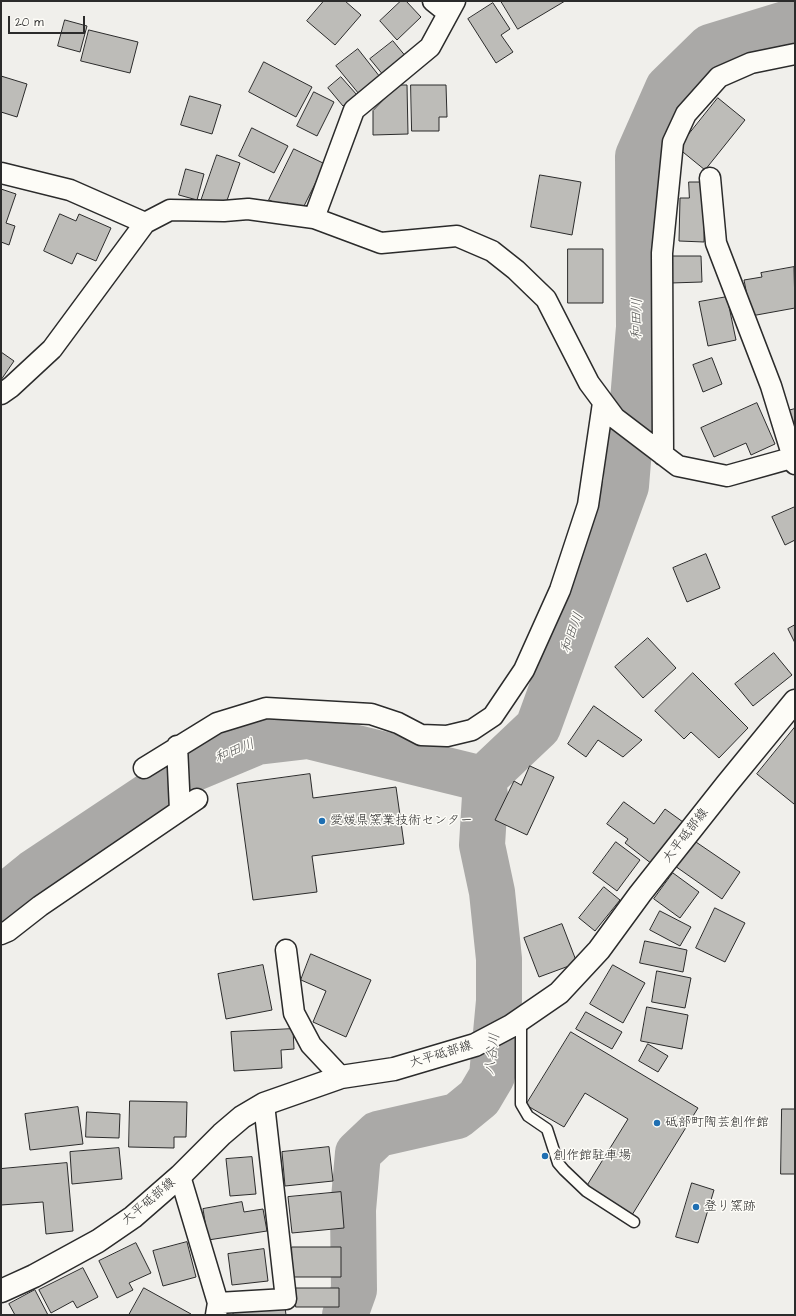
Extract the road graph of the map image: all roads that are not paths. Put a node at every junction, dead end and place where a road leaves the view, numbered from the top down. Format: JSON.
{"nodes":[{"id":1,"x":446,"y":5,"type":"edge"},
{"id":2,"x":795,"y":54,"type":"edge"},
{"id":3,"x":1,"y":173,"type":"edge"},
{"id":4,"x":710,"y":178,"type":"dead end"},
{"id":5,"x":314,"y":218,"type":"junction"},
{"id":6,"x":145,"y":223,"type":"junction"},
{"id":7,"x":1,"y":394,"type":"edge"},
{"id":8,"x":609,"y":411,"type":"junction"},
{"id":9,"x":658,"y":451,"type":"junction"},
{"id":10,"x":794,"y":460,"type":"edge"},
{"id":11,"x":795,"y":701,"type":"edge"},
{"id":12,"x":178,"y":751,"type":"junction"},
{"id":13,"x":144,"y":768,"type":"dead end"},
{"id":14,"x":1,"y":934,"type":"edge"},
{"id":15,"x":286,"y":950,"type":"dead end"},
{"id":16,"x":516,"y":1023,"type":"junction"},
{"id":17,"x":341,"y":1077,"type":"junction"},
{"id":18,"x":264,"y":1104,"type":"junction"},
{"id":19,"x":180,"y":1176,"type":"junction"},
{"id":20,"x":634,"y":1222,"type":"dead end"},
{"id":21,"x":1,"y":1291,"type":"edge"},
{"id":22,"x":217,"y":1309,"type":"edge"}],
"edges":[{"from":1,"to":5,"type":"street"},
{"from":2,"to":9,"type":"street"},
{"from":3,"to":6,"type":"street"},
{"from":4,"to":10,"type":"street"},
{"from":5,"to":6,"type":"street"},
{"from":5,"to":8,"type":"street"},
{"from":6,"to":7,"type":"street"},
{"from":8,"to":9,"type":"street"},
{"from":8,"to":12,"type":"street"},
{"from":9,"to":10,"type":"street"},
{"from":11,"to":16,"type":"main road","name":"大平砥部線"},
{"from":12,"to":13,"type":"street"},
{"from":12,"to":14,"type":"street"},
{"from":15,"to":17,"type":"street"},
{"from":16,"to":17,"type":"main road","name":"大平砥部線"},
{"from":16,"to":20,"type":"lane"},
{"from":17,"to":18,"type":"main road","name":"大平砥部線"},
{"from":18,"to":19,"type":"main road","name":"大平砥部線"},
{"from":18,"to":22,"type":"street"},
{"from":19,"to":21,"type":"main road","name":"大平砥部線"},
{"from":19,"to":22,"type":"street"}]}
